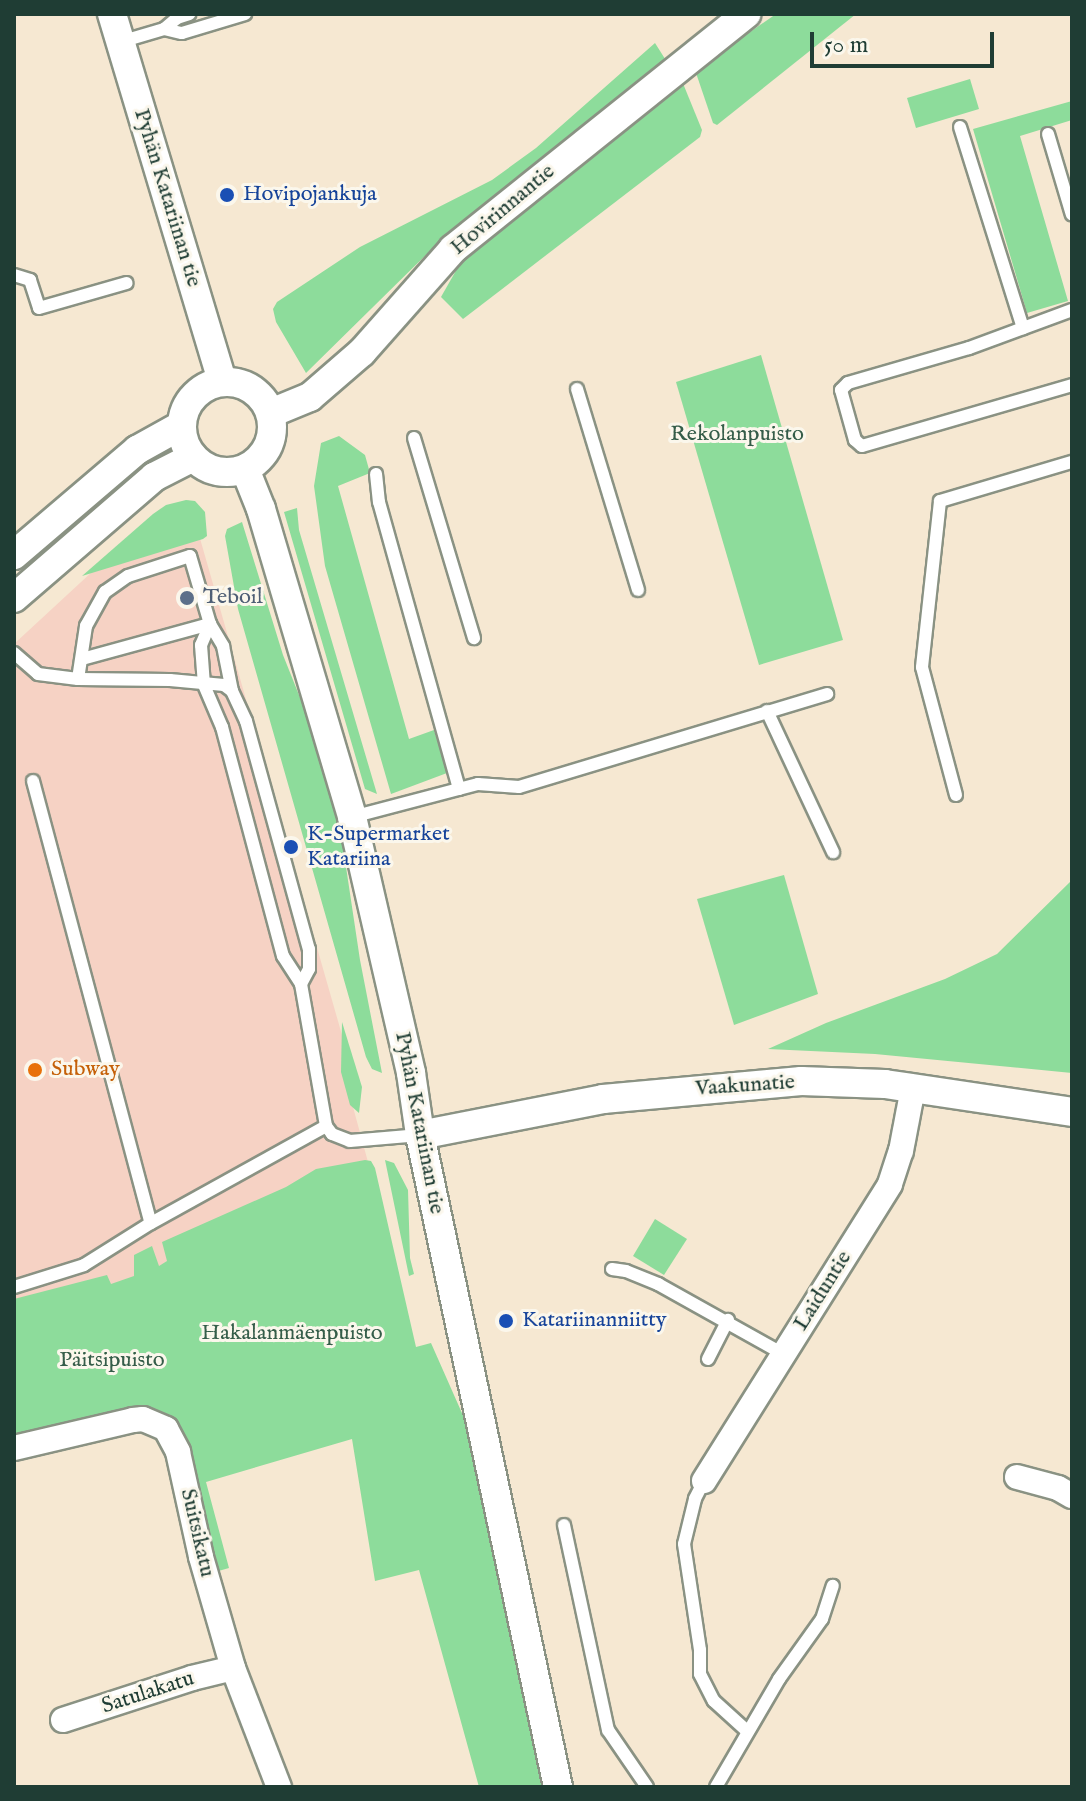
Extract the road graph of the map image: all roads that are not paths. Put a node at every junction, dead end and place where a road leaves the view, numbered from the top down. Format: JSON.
{"nodes":[{"id":1,"x":112,"y":14,"type":"edge"},
{"id":2,"x":189,"y":14,"type":"edge"},
{"id":3,"x":245,"y":14,"type":"edge"},
{"id":4,"x":746,"y":14,"type":"edge"},
{"id":5,"x":164,"y":29,"type":"junction"},
{"id":6,"x":120,"y":42,"type":"junction"},
{"id":7,"x":960,"y":127,"type":"dead end"},
{"id":8,"x":1048,"y":134,"type":"dead end"},
{"id":9,"x":1072,"y":215,"type":"edge"},
{"id":10,"x":14,"y":275,"type":"edge"},
{"id":11,"x":127,"y":283,"type":"dead end"},
{"id":12,"x":1072,"y":310,"type":"edge"},
{"id":13,"x":1023,"y":328,"type":"junction"},
{"id":14,"x":222,"y":381,"type":"junction"},
{"id":15,"x":1072,"y":385,"type":"edge"},
{"id":16,"x":577,"y":389,"type":"dead end"},
{"id":17,"x":271,"y":413,"type":"junction"},
{"id":18,"x":182,"y":425,"type":"junction"},
{"id":19,"x":414,"y":438,"type":"dead end"},
{"id":20,"x":193,"y":457,"type":"junction"},
{"id":21,"x":1072,"y":462,"type":"edge"},
{"id":22,"x":245,"y":469,"type":"junction"},
{"id":23,"x":376,"y":474,"type":"dead end"},
{"id":24,"x":14,"y":555,"type":"edge"},
{"id":25,"x":638,"y":590,"type":"dead end"},
{"id":26,"x":14,"y":598,"type":"edge"},
{"id":27,"x":210,"y":624,"type":"junction"},
{"id":28,"x":474,"y":638,"type":"dead end"},
{"id":29,"x":14,"y":653,"type":"edge"},
{"id":30,"x":82,"y":659,"type":"junction"},
{"id":31,"x":78,"y":679,"type":"junction"},
{"id":32,"x":204,"y":685,"type":"junction"},
{"id":33,"x":232,"y":691,"type":"junction"},
{"id":34,"x":827,"y":694,"type":"dead end"},
{"id":35,"x":767,"y":711,"type":"junction"},
{"id":36,"x":33,"y":781,"type":"dead end"},
{"id":37,"x":459,"y":789,"type":"junction"},
{"id":38,"x":956,"y":795,"type":"dead end"},
{"id":39,"x":352,"y":817,"type":"junction"},
{"id":40,"x":833,"y":852,"type":"dead end"},
{"id":41,"x":301,"y":984,"type":"junction"},
{"id":42,"x":913,"y":1088,"type":"junction"},
{"id":43,"x":1072,"y":1112,"type":"edge"},
{"id":44,"x":326,"y":1126,"type":"junction"},
{"id":45,"x":420,"y":1135,"type":"junction"},
{"id":46,"x":151,"y":1223,"type":"junction"},
{"id":47,"x":612,"y":1269,"type":"dead end"},
{"id":48,"x":14,"y":1287,"type":"edge"},
{"id":49,"x":728,"y":1320,"type":"junction"},
{"id":50,"x":783,"y":1354,"type":"junction"},
{"id":51,"x":708,"y":1359,"type":"dead end"},
{"id":52,"x":14,"y":1448,"type":"edge"},
{"id":53,"x":1017,"y":1477,"type":"dead end"},
{"id":54,"x":704,"y":1481,"type":"joint"},
{"id":55,"x":1072,"y":1496,"type":"edge"},
{"id":56,"x":564,"y":1525,"type":"dead end"},
{"id":57,"x":833,"y":1586,"type":"dead end"},
{"id":58,"x":233,"y":1668,"type":"junction"},
{"id":59,"x":63,"y":1720,"type":"dead end"},
{"id":60,"x":747,"y":1731,"type":"junction"},
{"id":61,"x":279,"y":1787,"type":"edge"},
{"id":62,"x":558,"y":1787,"type":"edge"},
{"id":63,"x":647,"y":1787,"type":"edge"},
{"id":64,"x":716,"y":1787,"type":"edge"}],
"edges":[{"from":1,"to":6,"type":"street","name":"Pyhän Katariinan tie"},
{"from":2,"to":5,"type":"lane"},
{"from":3,"to":5,"type":"lane"},
{"from":4,"to":17,"type":"street","name":"Hovirinnantie"},
{"from":5,"to":6,"type":"lane"},
{"from":6,"to":14,"type":"street","name":"Pyhän Katariinan tie"},
{"from":7,"to":13,"type":"lane"},
{"from":8,"to":9,"type":"lane"},
{"from":10,"to":11,"type":"lane"},
{"from":12,"to":13,"type":"lane"},
{"from":13,"to":15,"type":"lane"},
{"from":14,"to":17,"type":"street"},
{"from":14,"to":18,"type":"street"},
{"from":16,"to":25,"type":"lane"},
{"from":17,"to":22,"type":"street"},
{"from":18,"to":20,"type":"street"},
{"from":18,"to":24,"type":"street"},
{"from":19,"to":28,"type":"lane"},
{"from":20,"to":22,"type":"street"},
{"from":20,"to":26,"type":"street"},
{"from":21,"to":38,"type":"lane"},
{"from":22,"to":39,"type":"street","name":"Pyhän Katariinan tie"},
{"from":23,"to":37,"type":"lane"},
{"from":27,"to":30,"type":"lane"},
{"from":27,"to":30,"type":"lane"},
{"from":27,"to":32,"type":"lane"},
{"from":27,"to":33,"type":"lane"},
{"from":29,"to":31,"type":"lane"},
{"from":30,"to":31,"type":"lane"},
{"from":31,"to":32,"type":"lane"},
{"from":32,"to":33,"type":"lane"},
{"from":32,"to":41,"type":"lane"},
{"from":33,"to":41,"type":"lane"},
{"from":34,"to":35,"type":"lane"},
{"from":35,"to":37,"type":"lane"},
{"from":35,"to":40,"type":"lane"},
{"from":36,"to":46,"type":"lane"},
{"from":37,"to":39,"type":"lane"},
{"from":39,"to":45,"type":"street","name":"Pyhän Katariinan tie"},
{"from":41,"to":44,"type":"lane"},
{"from":42,"to":43,"type":"street","name":"Vaakunatie"},
{"from":42,"to":45,"type":"street","name":"Vaakunatie"},
{"from":42,"to":50,"type":"street","name":"Laiduntie"},
{"from":44,"to":45,"type":"lane"},
{"from":44,"to":46,"type":"lane"},
{"from":45,"to":62,"type":"street","name":"Pyhän Katariinan tie"},
{"from":46,"to":48,"type":"lane"},
{"from":47,"to":49,"type":"lane"},
{"from":49,"to":50,"type":"lane"},
{"from":49,"to":51,"type":"lane"},
{"from":50,"to":54,"type":"street","name":"Laiduntie"},
{"from":52,"to":58,"type":"street","name":"Suitsikatu"},
{"from":53,"to":55,"type":"street"},
{"from":54,"to":60,"type":"lane"},
{"from":56,"to":63,"type":"lane"},
{"from":57,"to":60,"type":"lane"},
{"from":58,"to":59,"type":"street","name":"Satulakatu"},
{"from":58,"to":61,"type":"street","name":"Suitsikatu"},
{"from":60,"to":64,"type":"lane"}]}
